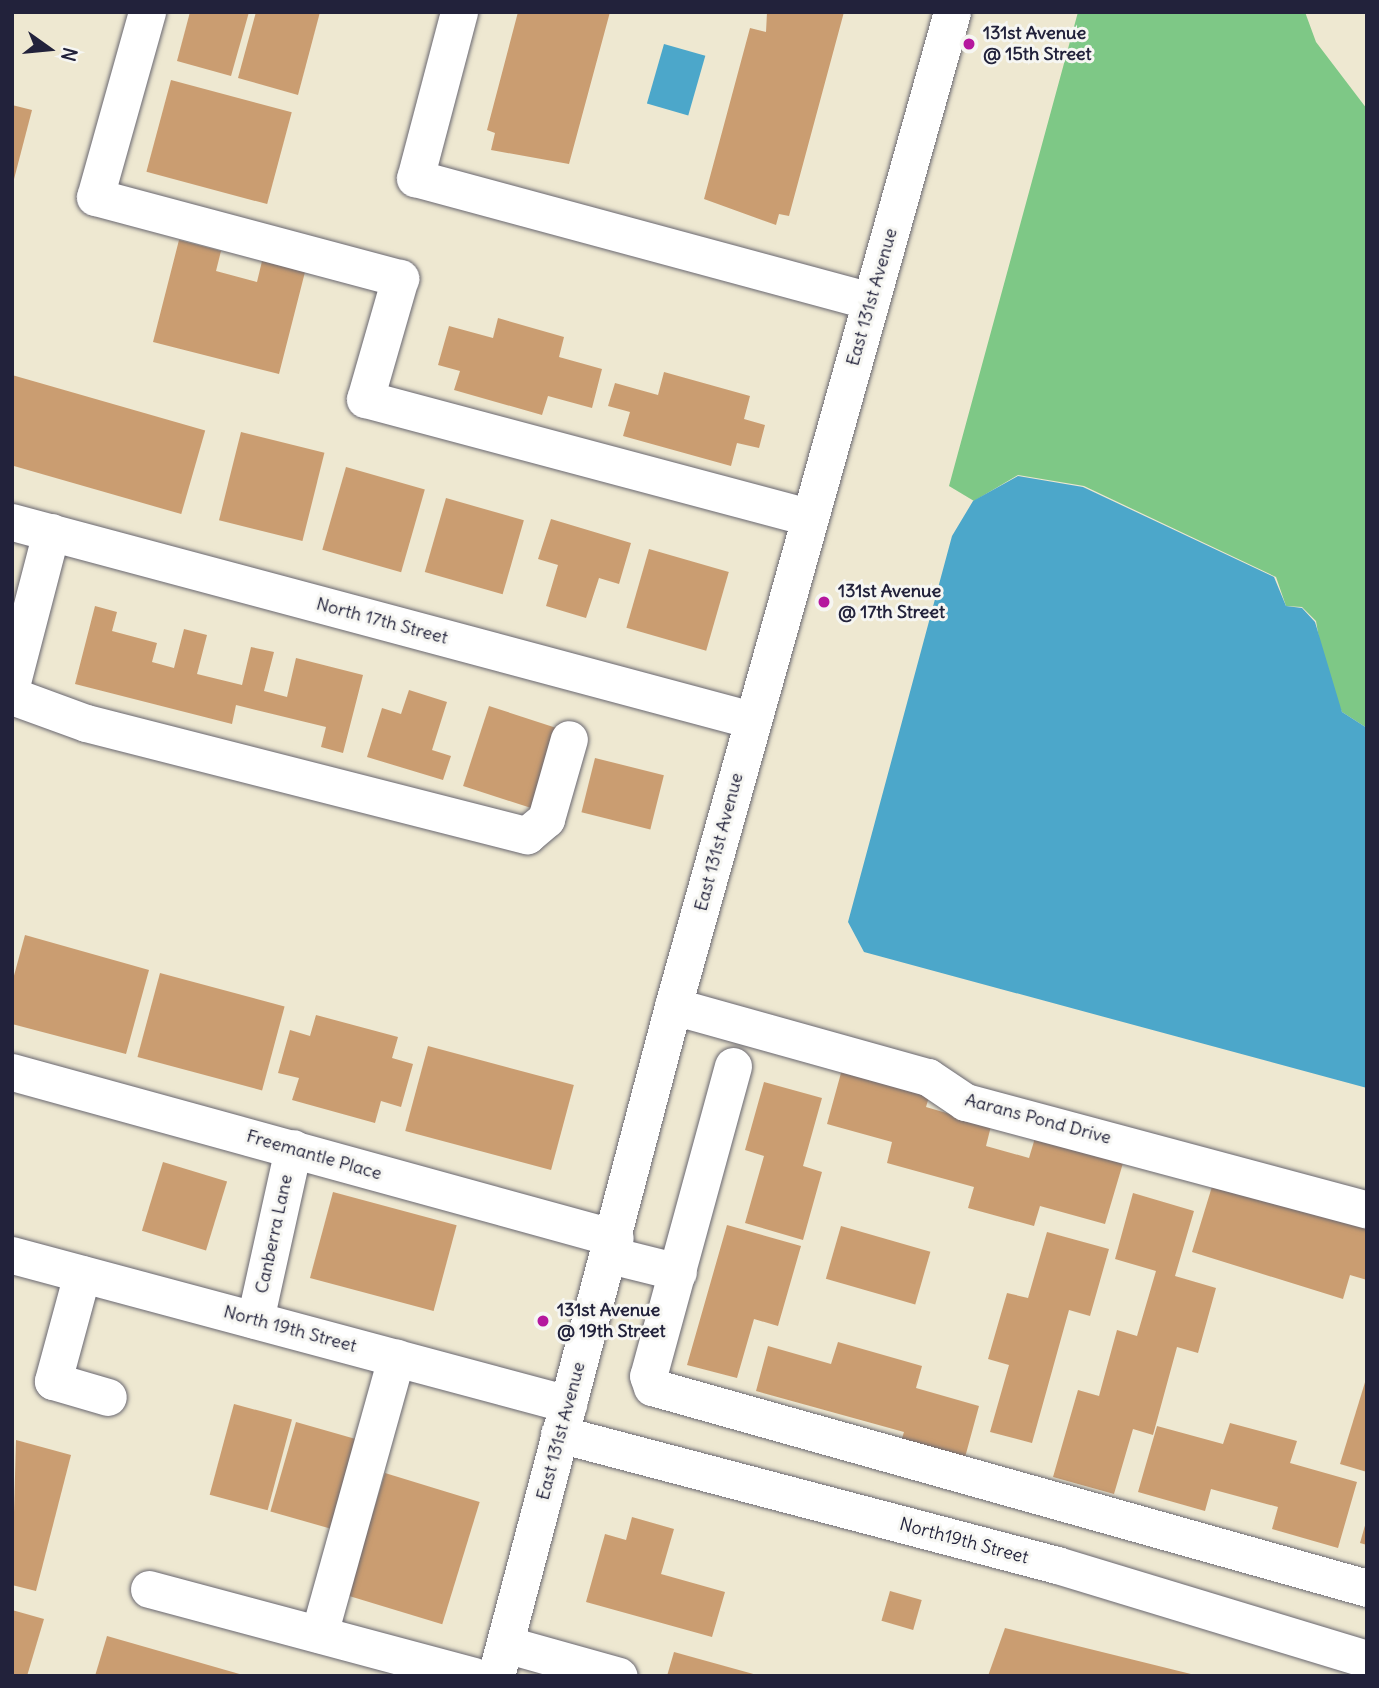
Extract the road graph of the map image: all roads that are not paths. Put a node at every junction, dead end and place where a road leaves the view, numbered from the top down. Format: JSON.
{"nodes":[{"id":1,"x":147,"y":12,"type":"edge"},
{"id":2,"x":459,"y":12,"type":"edge"},
{"id":3,"x":952,"y":12,"type":"edge"},
{"id":4,"x":871,"y":302,"type":"junction"},
{"id":5,"x":810,"y":517,"type":"junction"},
{"id":6,"x":12,"y":522,"type":"edge"},
{"id":7,"x":51,"y":532,"type":"junction"},
{"id":8,"x":12,"y":682,"type":"edge"},
{"id":9,"x":12,"y":696,"type":"edge"},
{"id":10,"x":752,"y":720,"type":"junction"},
{"id":11,"x":569,"y":739,"type":"dead end"},
{"id":12,"x":673,"y":1006,"type":"junction"},
{"id":13,"x":733,"y":1066,"type":"dead end"},
{"id":14,"x":12,"y":1072,"type":"edge"},
{"id":15,"x":293,"y":1148,"type":"junction"},
{"id":16,"x":1367,"y":1210,"type":"edge"},
{"id":17,"x":613,"y":1247,"type":"junction"},
{"id":18,"x":12,"y":1255,"type":"edge"},
{"id":19,"x":678,"y":1272,"type":"junction"},
{"id":20,"x":82,"y":1274,"type":"junction"},
{"id":21,"x":255,"y":1320,"type":"junction"},
{"id":22,"x":396,"y":1358,"type":"junction"},
{"id":23,"x":108,"y":1397,"type":"dead end"},
{"id":24,"x":563,"y":1419,"type":"junction"},
{"id":25,"x":1367,"y":1588,"type":"edge"},
{"id":26,"x":149,"y":1590,"type":"dead end"},
{"id":27,"x":319,"y":1634,"type":"junction"},
{"id":28,"x":1367,"y":1659,"type":"edge"},
{"id":29,"x":501,"y":1660,"type":"edge"},
{"id":30,"x":474,"y":1676,"type":"edge"},
{"id":31,"x":619,"y":1676,"type":"edge"}],
"edges":[{"from":1,"to":5,"type":"street"},
{"from":2,"to":4,"type":"street"},
{"from":3,"to":4,"type":"street","name":"East 131st Avenue"},
{"from":4,"to":5,"type":"street","name":"East 131st Avenue"},
{"from":5,"to":10,"type":"street","name":"East 131st Avenue"},
{"from":6,"to":7,"type":"street","name":"North 17th Street"},
{"from":7,"to":8,"type":"street"},
{"from":7,"to":10,"type":"street","name":"North 17th Street"},
{"from":9,"to":11,"type":"street"},
{"from":10,"to":12,"type":"street","name":"East 131st Avenue"},
{"from":12,"to":16,"type":"street","name":"Aarans Pond Drive"},
{"from":12,"to":17,"type":"street","name":"East 131st Avenue"},
{"from":13,"to":19,"type":"street"},
{"from":14,"to":15,"type":"street","name":"Freemantle Place"},
{"from":15,"to":17,"type":"street","name":"Freemantle Place"},
{"from":15,"to":21,"type":"street","name":"Canberra Lane"},
{"from":17,"to":19,"type":"street","name":"Freemantle Place"},
{"from":17,"to":24,"type":"street","name":"East 131st Avenue"},
{"from":18,"to":20,"type":"street","name":"North 19th Street"},
{"from":19,"to":25,"type":"street"},
{"from":20,"to":21,"type":"street","name":"North 19th Street"},
{"from":20,"to":23,"type":"street"},
{"from":21,"to":22,"type":"street","name":"North 19th Street"},
{"from":22,"to":24,"type":"street","name":"North 19th Street"},
{"from":22,"to":27,"type":"street"},
{"from":24,"to":28,"type":"street","name":"North19th Street"},
{"from":24,"to":29,"type":"street","name":"East 131st Avenue"},
{"from":26,"to":27,"type":"street"},
{"from":27,"to":30,"type":"street"},
{"from":29,"to":31,"type":"street"}]}
